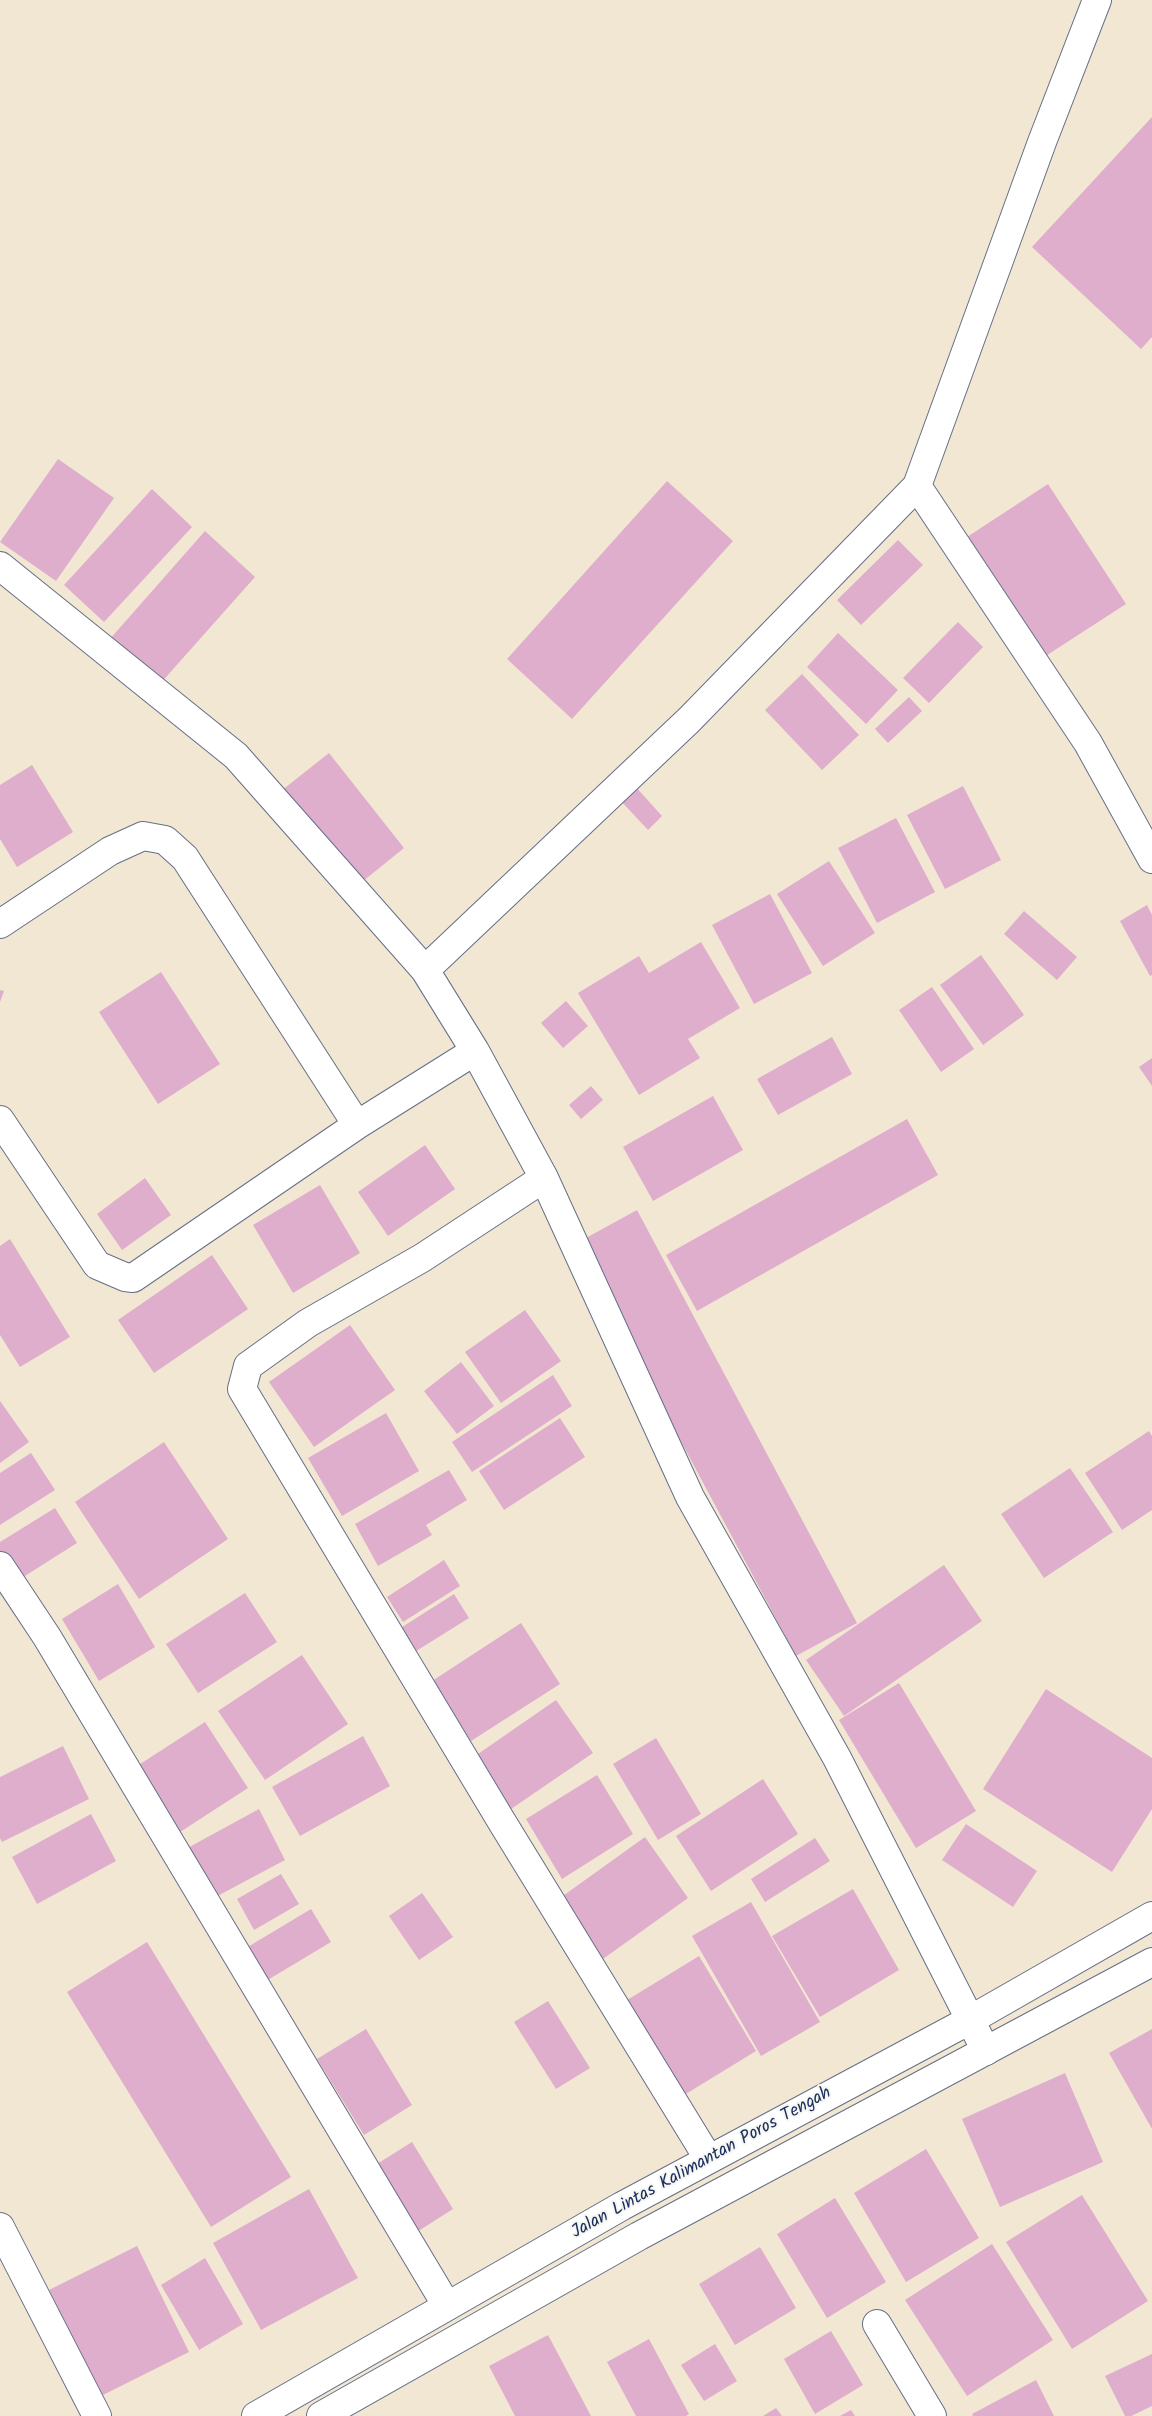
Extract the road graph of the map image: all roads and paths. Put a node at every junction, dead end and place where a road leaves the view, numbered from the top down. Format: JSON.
{"nodes":[{"id":1,"x":1097,"y":0,"type":"edge"},
{"id":2,"x":918,"y":486,"type":"junction"},
{"id":3,"x":0,"y":566,"type":"edge"},
{"id":4,"x":1152,"y":860,"type":"edge"},
{"id":5,"x":0,"y":924,"type":"edge"},
{"id":6,"x":425,"y":970,"type":"junction"},
{"id":7,"x":475,"y":1051,"type":"junction"},
{"id":8,"x":0,"y":1120,"type":"edge"},
{"id":9,"x":357,"y":1125,"type":"junction"},
{"id":10,"x":544,"y":1178,"type":"junction"},
{"id":11,"x":0,"y":1566,"type":"edge"},
{"id":12,"x":1152,"y":1916,"type":"edge"},
{"id":13,"x":1152,"y":1962,"type":"edge"},
{"id":14,"x":970,"y":2020,"type":"junction"},
{"id":15,"x":986,"y":2051,"type":"junction"},
{"id":16,"x":708,"y":2158,"type":"junction"},
{"id":17,"x":0,"y":2227,"type":"edge"},
{"id":18,"x":447,"y":2306,"type":"junction"},
{"id":19,"x":877,"y":2324,"type":"dead end"},
{"id":20,"x":97,"y":2416,"type":"edge"},
{"id":21,"x":256,"y":2416,"type":"edge"},
{"id":22,"x":321,"y":2416,"type":"edge"},
{"id":23,"x":932,"y":2416,"type":"edge"}],
"edges":[{"from":1,"to":2,"type":"street"},
{"from":2,"to":4,"type":"street"},
{"from":2,"to":6,"type":"street"},
{"from":3,"to":6,"type":"street"},
{"from":5,"to":9,"type":"street"},
{"from":6,"to":7,"type":"street"},
{"from":7,"to":9,"type":"street"},
{"from":7,"to":10,"type":"street"},
{"from":8,"to":9,"type":"street"},
{"from":10,"to":14,"type":"street"},
{"from":10,"to":16,"type":"street"},
{"from":11,"to":18,"type":"street"},
{"from":12,"to":14,"type":"street","name":"Jalan Lintas Kalimantan Poros Tengah"},
{"from":13,"to":15,"type":"street","name":"Jalan Lintas Kalimantan Poros Tengah"},
{"from":14,"to":15,"type":"street"},
{"from":14,"to":16,"type":"street","name":"Jalan Lintas Kalimantan Poros Tengah"},
{"from":15,"to":22,"type":"street","name":"Jalan Lintas Kalimantan Poros Tengah"},
{"from":16,"to":18,"type":"street","name":"Jalan Lintas Kalimantan Poros Tengah"},
{"from":17,"to":20,"type":"street"},
{"from":18,"to":21,"type":"street","name":"Jalan Lintas Kalimantan Poros Tengah"},
{"from":19,"to":23,"type":"street"}]}
